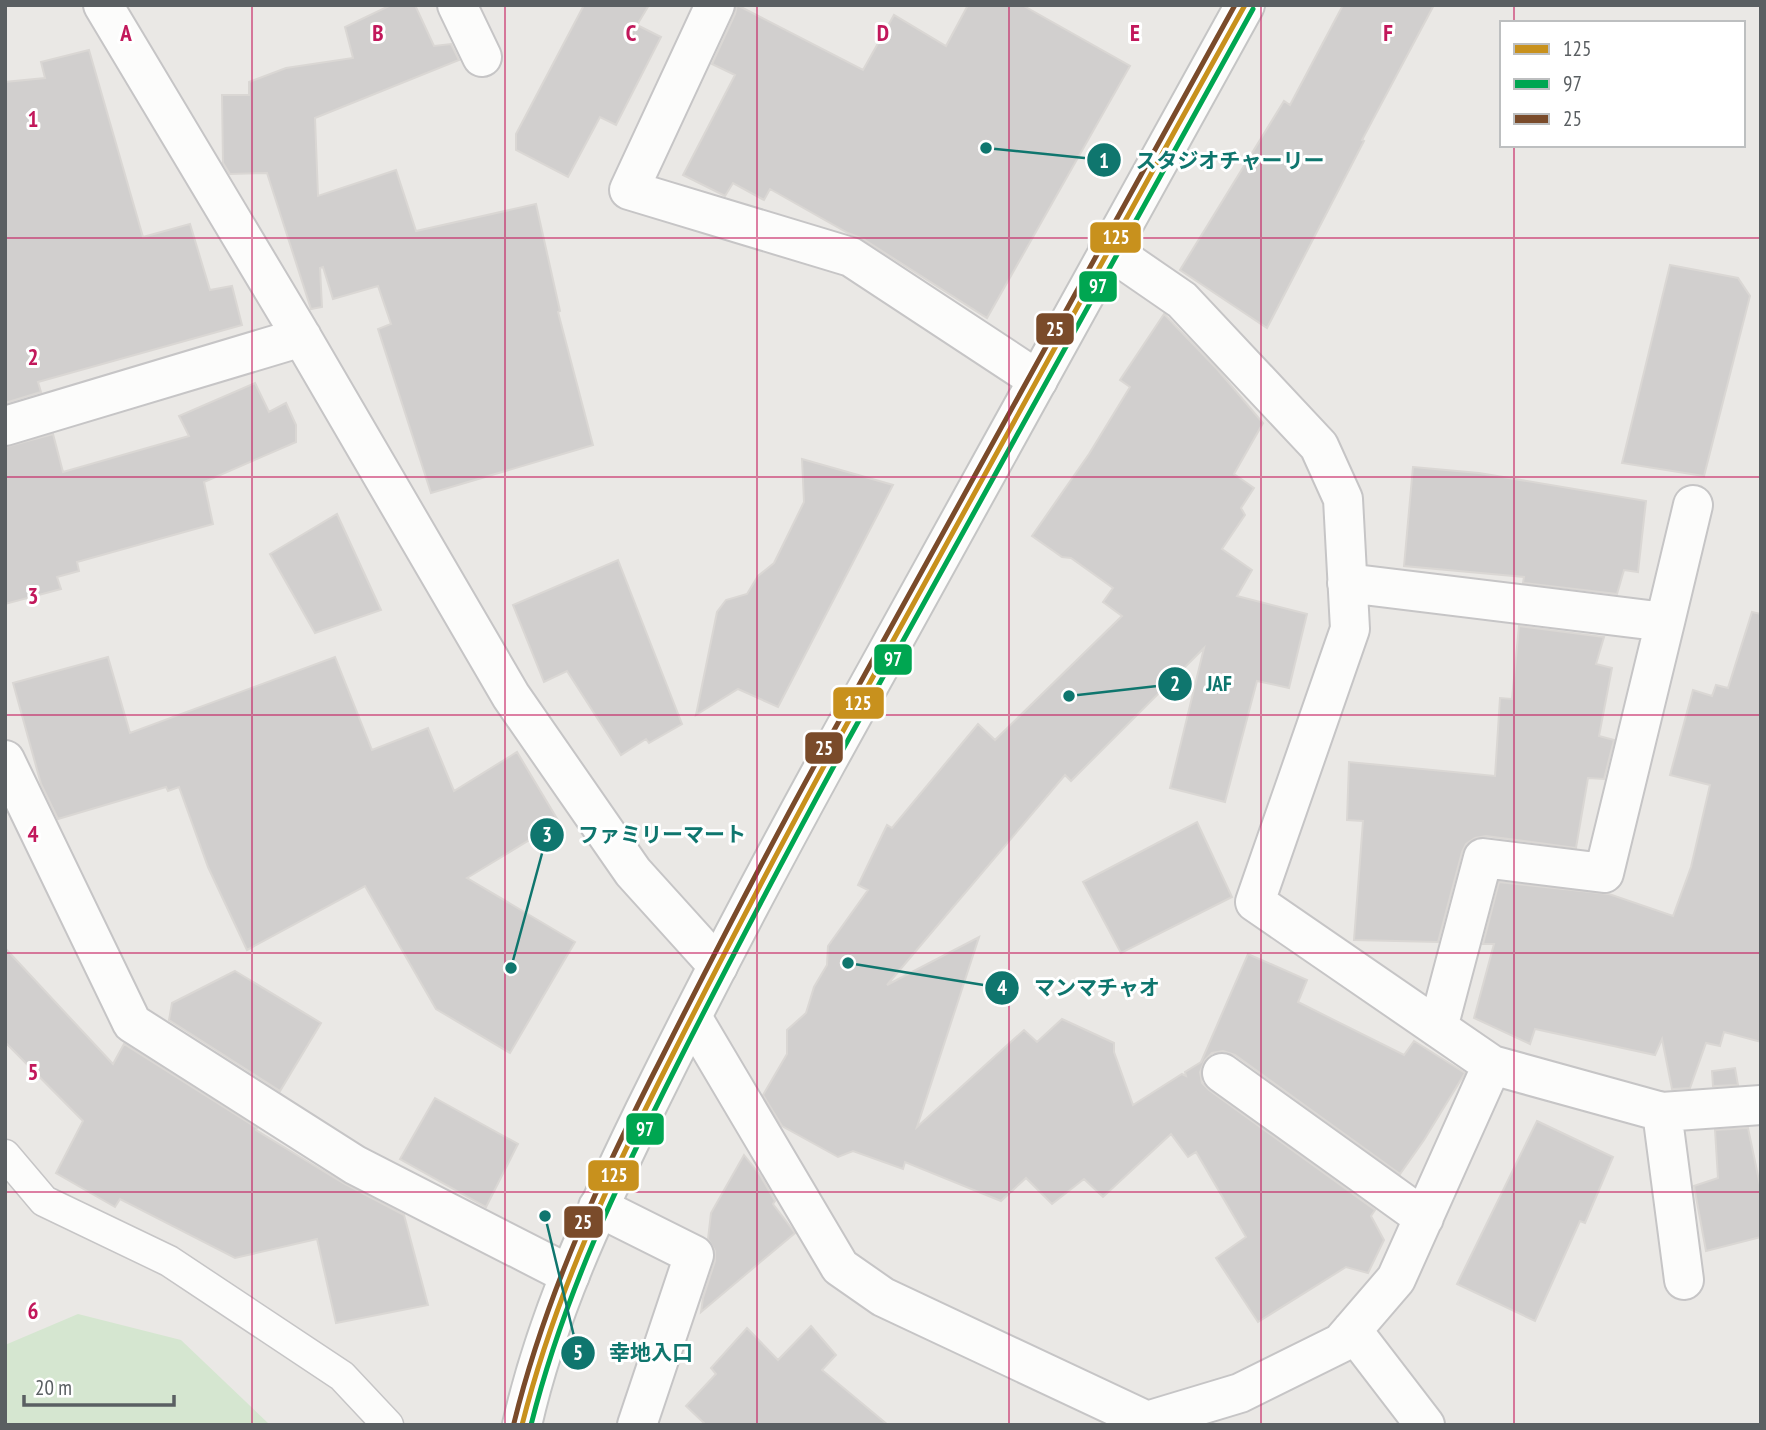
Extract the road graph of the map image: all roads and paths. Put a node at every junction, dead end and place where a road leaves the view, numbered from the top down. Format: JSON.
{"nodes":[{"id":1,"x":103,"y":5,"type":"edge"},
{"id":2,"x":457,"y":5,"type":"edge"},
{"id":3,"x":715,"y":5,"type":"edge"},
{"id":4,"x":1245,"y":5,"type":"edge"},
{"id":5,"x":482,"y":57,"type":"dead end"},
{"id":6,"x":1108,"y":249,"type":"junction"},
{"id":7,"x":302,"y":337,"type":"junction"},
{"id":8,"x":1038,"y":380,"type":"junction"},
{"id":9,"x":5,"y":426,"type":"edge"},
{"id":10,"x":1693,"y":505,"type":"dead end"},
{"id":11,"x":1347,"y":583,"type":"junction"},
{"id":12,"x":1665,"y":622,"type":"junction"},
{"id":13,"x":5,"y":760,"type":"edge"},
{"id":14,"x":718,"y":966,"type":"junction"},
{"id":15,"x":692,"y":1017,"type":"junction"},
{"id":16,"x":1438,"y":1028,"type":"junction"},
{"id":17,"x":1492,"y":1065,"type":"junction"},
{"id":18,"x":1222,"y":1073,"type":"dead end"},
{"id":19,"x":1761,"y":1105,"type":"edge"},
{"id":20,"x":1662,"y":1112,"type":"junction"},
{"id":21,"x":5,"y":1155,"type":"edge"},
{"id":22,"x":598,"y":1207,"type":"junction"},
{"id":23,"x":1424,"y":1218,"type":"junction"},
{"id":24,"x":570,"y":1275,"type":"junction"},
{"id":25,"x":1684,"y":1280,"type":"dead end"},
{"id":26,"x":1352,"y":1330,"type":"junction"},
{"id":27,"x":1146,"y":1423,"type":"edge"},
{"id":28,"x":388,"y":1425,"type":"edge"},
{"id":29,"x":522,"y":1425,"type":"edge"},
{"id":30,"x":637,"y":1425,"type":"edge"},
{"id":31,"x":1425,"y":1425,"type":"edge"}],
"edges":[{"from":1,"to":7,"type":"street"},
{"from":2,"to":5,"type":"street"},
{"from":3,"to":8,"type":"street"},
{"from":4,"to":6,"type":"street"},
{"from":6,"to":8,"type":"street"},
{"from":6,"to":11,"type":"street"},
{"from":7,"to":9,"type":"street"},
{"from":7,"to":14,"type":"street"},
{"from":8,"to":14,"type":"street"},
{"from":10,"to":12,"type":"street"},
{"from":11,"to":12,"type":"street"},
{"from":11,"to":16,"type":"street"},
{"from":12,"to":16,"type":"street"},
{"from":13,"to":24,"type":"street"},
{"from":14,"to":15,"type":"street"},
{"from":15,"to":22,"type":"street"},
{"from":15,"to":27,"type":"street"},
{"from":16,"to":17,"type":"street"},
{"from":17,"to":20,"type":"street"},
{"from":17,"to":23,"type":"street"},
{"from":18,"to":23,"type":"street"},
{"from":19,"to":20,"type":"street"},
{"from":20,"to":25,"type":"street"},
{"from":21,"to":28,"type":"lane"},
{"from":22,"to":24,"type":"street"},
{"from":22,"to":30,"type":"street"},
{"from":23,"to":26,"type":"street"},
{"from":24,"to":29,"type":"street"},
{"from":26,"to":27,"type":"street"},
{"from":26,"to":31,"type":"street"}]}
